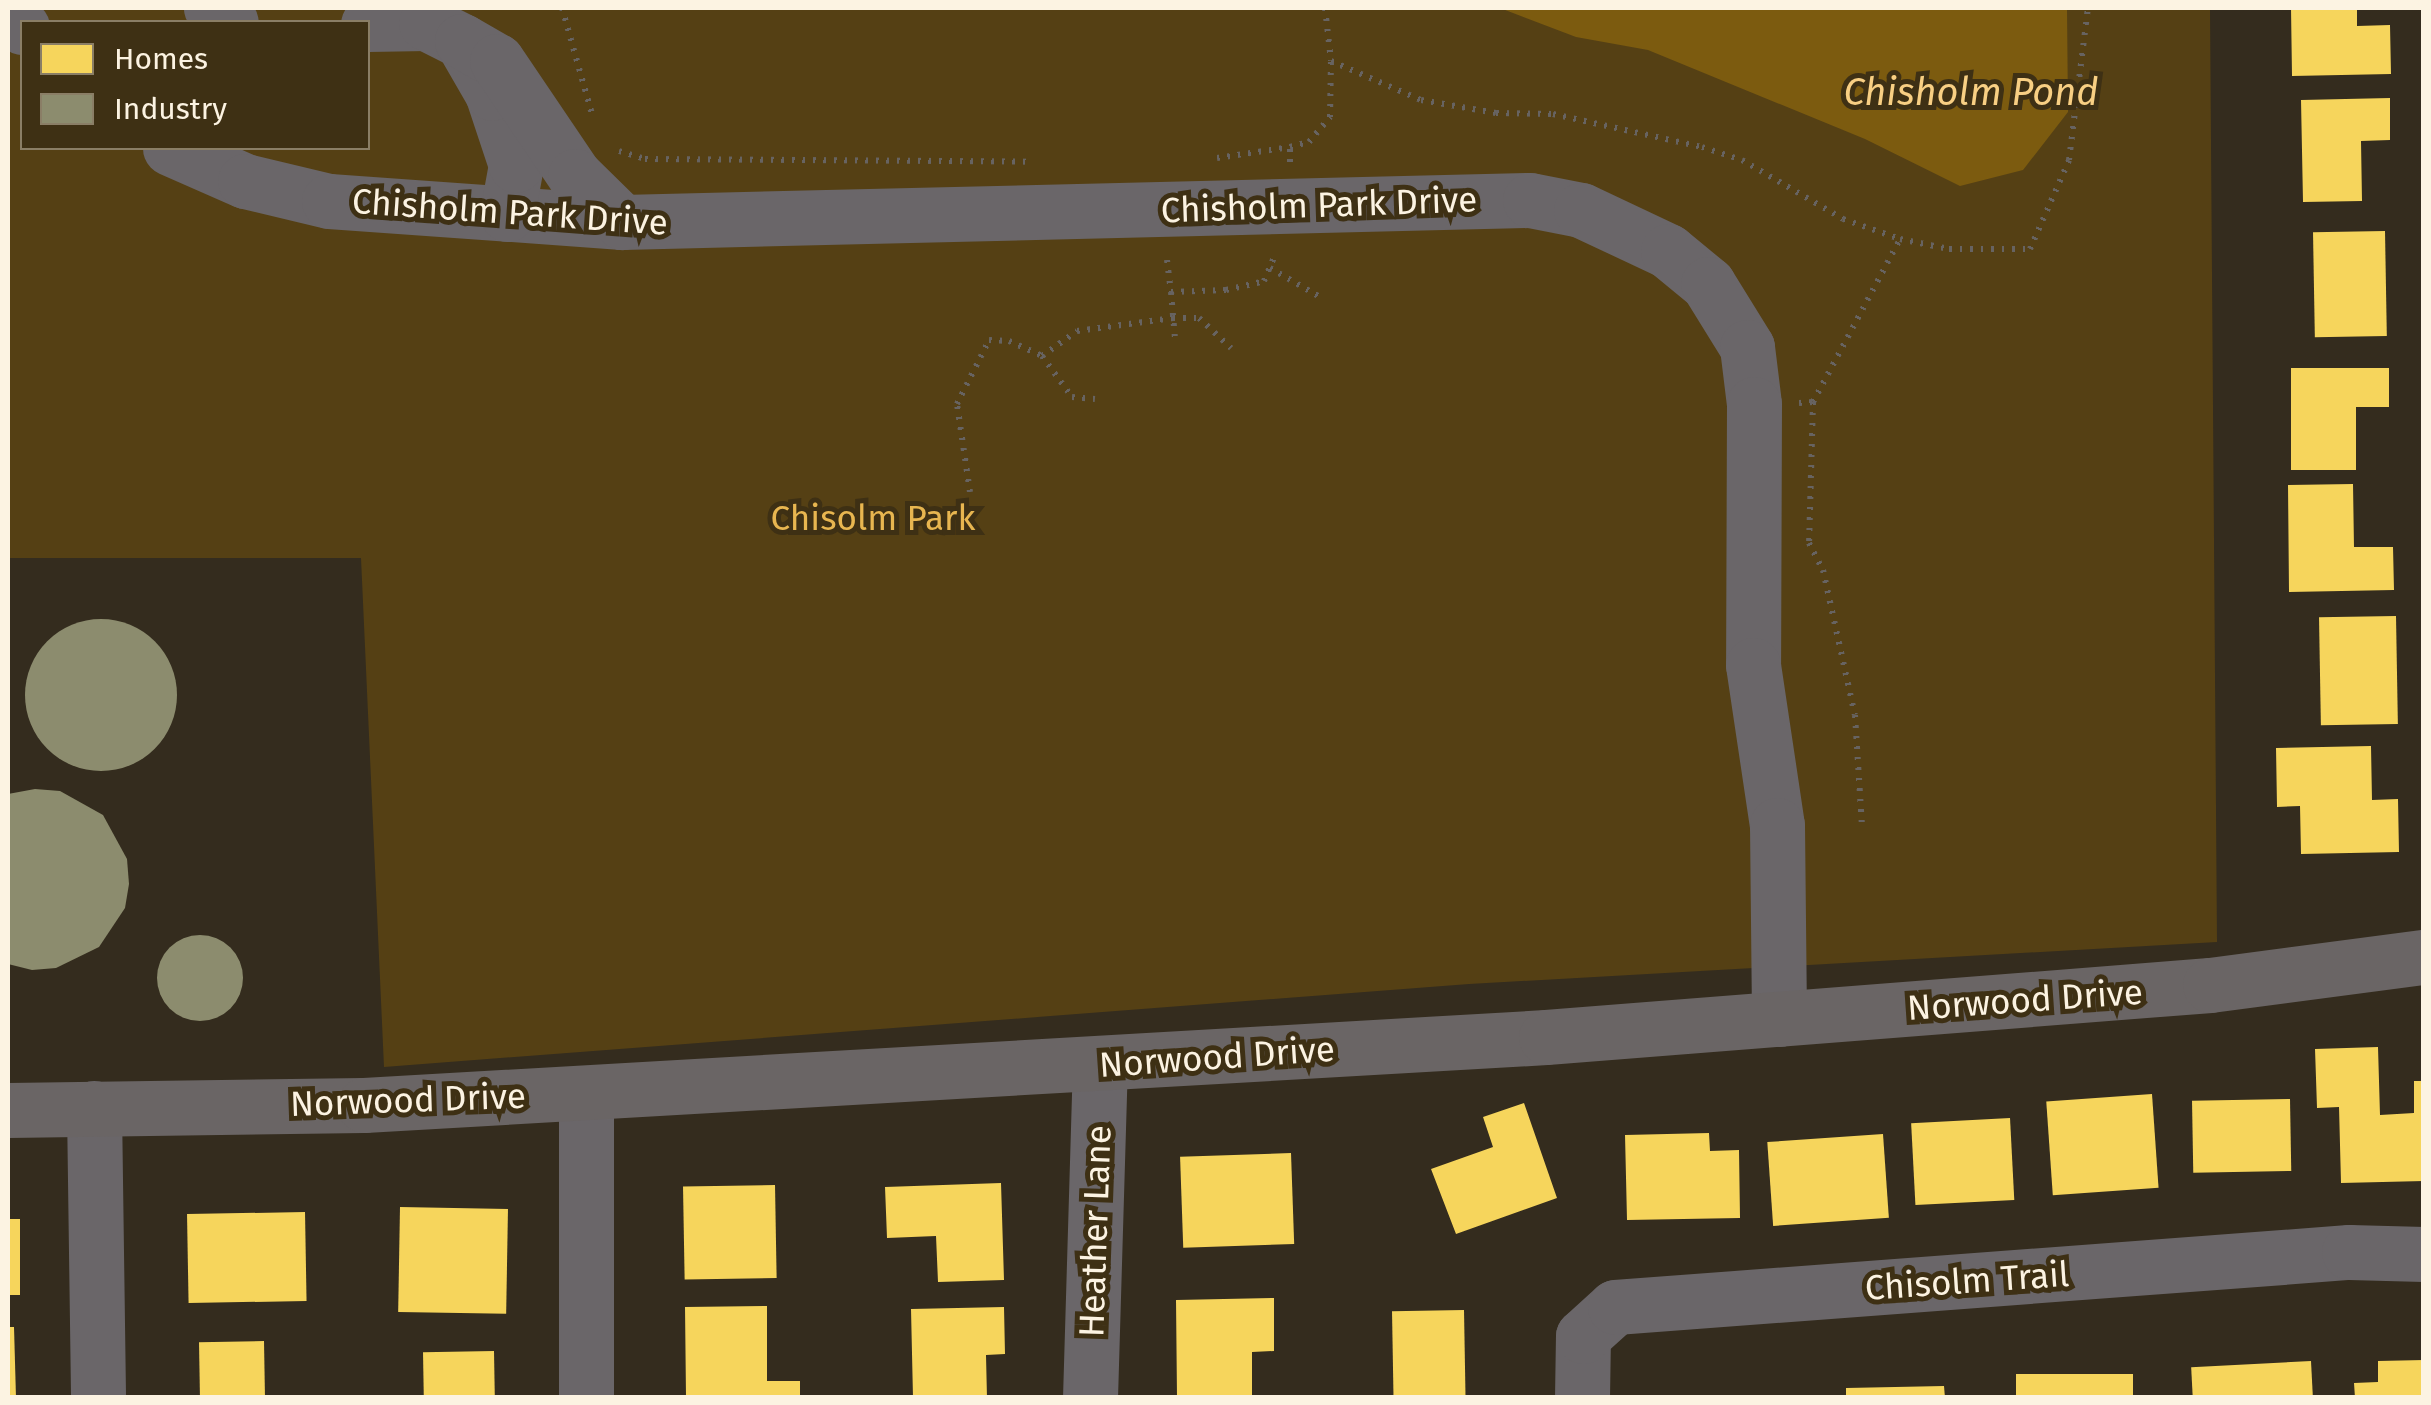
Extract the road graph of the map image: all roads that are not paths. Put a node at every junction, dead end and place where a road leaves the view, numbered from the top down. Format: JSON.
{"nodes":[{"id":1,"x":370,"y":24,"type":"edge"},
{"id":2,"x":434,"y":24,"type":"edge"},
{"id":3,"x":174,"y":150,"type":"edge"},
{"id":4,"x":506,"y":214,"type":"junction"},
{"id":5,"x":622,"y":222,"type":"junction"},
{"id":6,"x":2424,"y":957,"type":"edge"},
{"id":7,"x":1779,"y":1019,"type":"junction"},
{"id":8,"x":1100,"y":1064,"type":"junction"},
{"id":9,"x":586,"y":1093,"type":"junction"},
{"id":10,"x":94,"y":1108,"type":"junction"},
{"id":11,"x":8,"y":1110,"type":"edge"},
{"id":12,"x":2424,"y":1254,"type":"edge"},
{"id":13,"x":98,"y":1398,"type":"edge"},
{"id":14,"x":586,"y":1398,"type":"edge"},
{"id":15,"x":1090,"y":1398,"type":"edge"},
{"id":16,"x":1582,"y":1398,"type":"edge"}],
"edges":[{"from":1,"to":2,"type":"street"},
{"from":2,"to":4,"type":"street"},
{"from":2,"to":5,"type":"street"},
{"from":3,"to":4,"type":"street","name":"Chisholm Park Drive"},
{"from":4,"to":5,"type":"street","name":"Chisholm Park Drive"},
{"from":5,"to":7,"type":"street","name":"Chisholm Park Drive"},
{"from":6,"to":7,"type":"main road","name":"Norwood Drive"},
{"from":7,"to":8,"type":"main road","name":"Norwood Drive"},
{"from":8,"to":9,"type":"main road","name":"Norwood Drive"},
{"from":8,"to":15,"type":"street","name":"Heather Lane"},
{"from":9,"to":10,"type":"main road","name":"Norwood Drive"},
{"from":9,"to":14,"type":"street"},
{"from":10,"to":11,"type":"main road","name":"Norwood Drive"},
{"from":10,"to":13,"type":"street"},
{"from":12,"to":16,"type":"street","name":"Chisolm Trail"}]}
